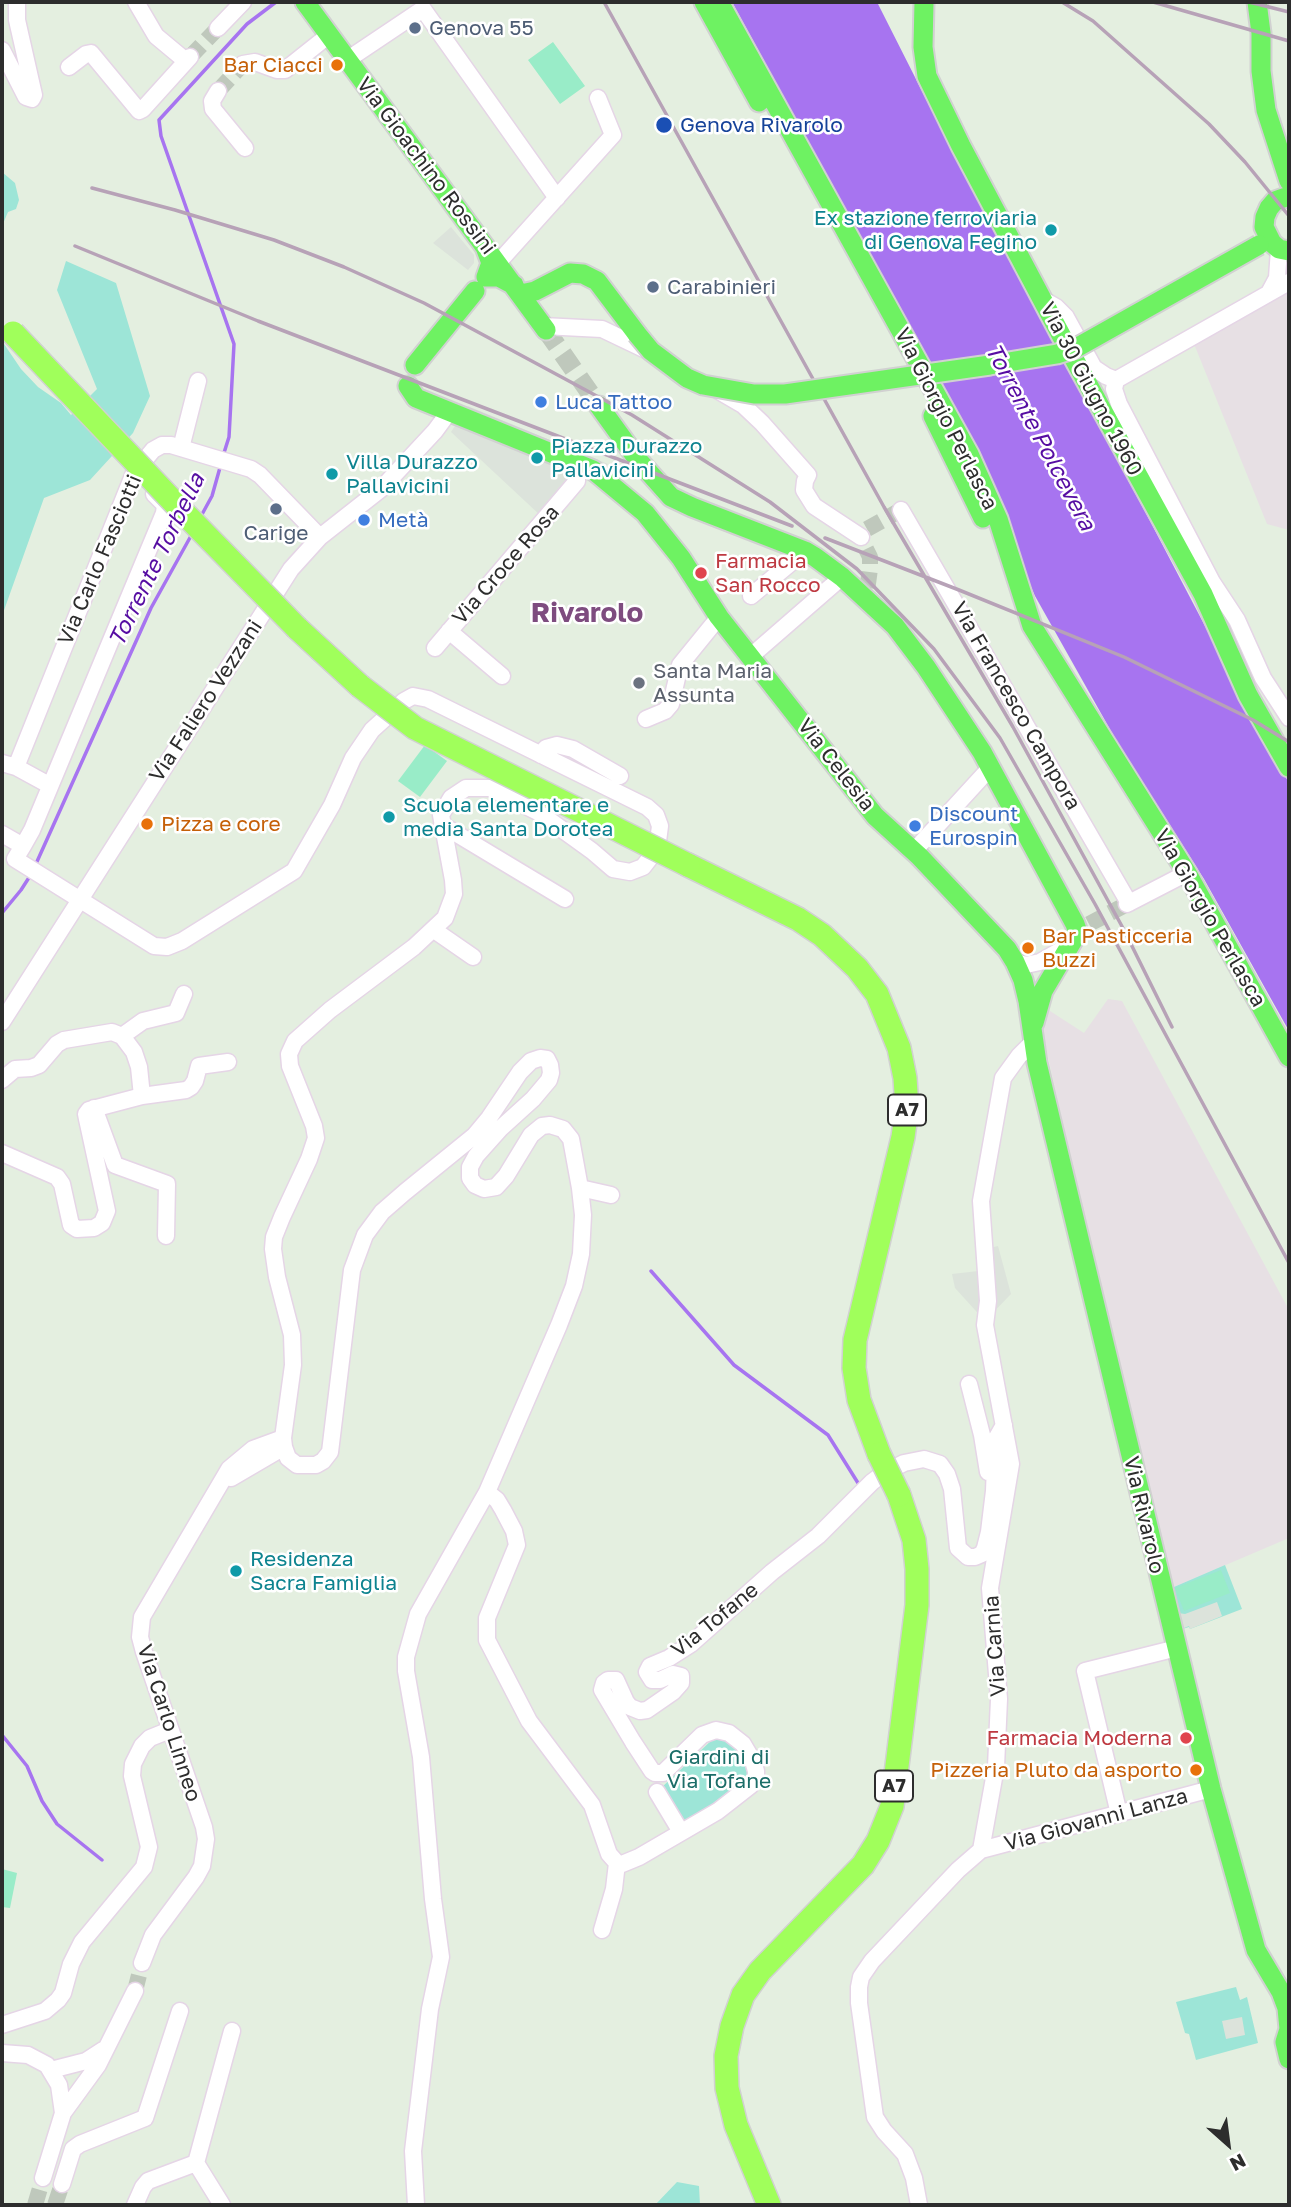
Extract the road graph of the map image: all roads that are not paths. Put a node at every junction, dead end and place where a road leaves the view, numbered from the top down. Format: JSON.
{"nodes":[{"id":1,"x":17,"y":2,"type":"edge"},
{"id":2,"x":136,"y":2,"type":"edge"},
{"id":3,"x":243,"y":2,"type":"edge"},
{"id":4,"x":305,"y":2,"type":"edge"},
{"id":5,"x":924,"y":2,"type":"edge"},
{"id":6,"x":1257,"y":2,"type":"edge"},
{"id":7,"x":709,"y":3,"type":"edge"},
{"id":8,"x":428,"y":5,"type":"edge"},
{"id":9,"x":218,"y":28,"type":"tunnel mouth"},
{"id":10,"x":329,"y":35,"type":"junction"},
{"id":11,"x":2,"y":50,"type":"edge"},
{"id":12,"x":347,"y":60,"type":"junction"},
{"id":13,"x":243,"y":64,"type":"dead end"},
{"id":14,"x":69,"y":67,"type":"dead end"},
{"id":15,"x":218,"y":91,"type":"dead end"},
{"id":16,"x":598,"y":98,"type":"dead end"},
{"id":17,"x":245,"y":148,"type":"dead end"},
{"id":18,"x":1289,"y":181,"type":"edge"},
{"id":19,"x":1289,"y":196,"type":"edge"},
{"id":20,"x":557,"y":198,"type":"junction"},
{"id":21,"x":1274,"y":246,"type":"edge"},
{"id":22,"x":487,"y":277,"type":"junction"},
{"id":23,"x":1289,"y":282,"type":"edge"},
{"id":24,"x":518,"y":290,"type":"junction"},
{"id":25,"x":1270,"y":291,"type":"junction"},
{"id":26,"x":1042,"y":299,"type":"junction"},
{"id":27,"x":7,"y":327,"type":"edge"},
{"id":28,"x":545,"y":328,"type":"joint"},
{"id":29,"x":415,"y":365,"type":"dead end"},
{"id":30,"x":914,"y":376,"type":"junction"},
{"id":31,"x":1116,"y":380,"type":"junction"},
{"id":32,"x":198,"y":381,"type":"dead end"},
{"id":33,"x":408,"y":386,"type":"dead end"},
{"id":34,"x":599,"y":406,"type":"tunnel mouth"},
{"id":35,"x":449,"y":412,"type":"junction"},
{"id":36,"x":185,"y":447,"type":"junction"},
{"id":37,"x":638,"y":460,"type":"junction"},
{"id":38,"x":578,"y":463,"type":"junction"},
{"id":39,"x":134,"y":474,"type":"junction"},
{"id":40,"x":610,"y":483,"type":"junction"},
{"id":41,"x":667,"y":494,"type":"junction"},
{"id":42,"x":901,"y":510,"type":"dead end"},
{"id":43,"x":648,"y":516,"type":"junction"},
{"id":44,"x":320,"y":537,"type":"junction"},
{"id":45,"x":865,"y":538,"type":"dead end"},
{"id":46,"x":806,"y":551,"type":"junction"},
{"id":47,"x":842,"y":577,"type":"junction"},
{"id":48,"x":751,"y":596,"type":"dead end"},
{"id":49,"x":719,"y":617,"type":"junction"},
{"id":50,"x":1032,"y":626,"type":"junction"},
{"id":51,"x":450,"y":631,"type":"junction"},
{"id":52,"x":435,"y":648,"type":"dead end"},
{"id":53,"x":751,"y":656,"type":"junction"},
{"id":54,"x":502,"y":676,"type":"dead end"},
{"id":55,"x":1289,"y":718,"type":"edge"},
{"id":56,"x":646,"y":719,"type":"dead end"},
{"id":57,"x":541,"y":755,"type":"junction"},
{"id":58,"x":9,"y":765,"type":"edge"},
{"id":59,"x":1289,"y":767,"type":"edge"},
{"id":60,"x":990,"y":768,"type":"junction"},
{"id":61,"x":620,"y":776,"type":"dead end"},
{"id":62,"x":49,"y":785,"type":"junction"},
{"id":63,"x":442,"y":825,"type":"junction"},
{"id":64,"x":2,"y":834,"type":"edge"},
{"id":65,"x":23,"y":846,"type":"junction"},
{"id":66,"x":914,"y":851,"type":"junction"},
{"id":67,"x":1188,"y":873,"type":"junction"},
{"id":68,"x":565,"y":899,"type":"dead end"},
{"id":69,"x":79,"y":900,"type":"junction"},
{"id":70,"x":434,"y":930,"type":"junction"},
{"id":71,"x":1079,"y":933,"type":"junction"},
{"id":72,"x":473,"y":957,"type":"dead end"},
{"id":73,"x":1015,"y":962,"type":"junction"},
{"id":74,"x":184,"y":994,"type":"dead end"},
{"id":75,"x":2,"y":1022,"type":"edge"},
{"id":76,"x":122,"y":1036,"type":"junction"},
{"id":77,"x":1033,"y":1036,"type":"junction"},
{"id":78,"x":1289,"y":1057,"type":"edge"},
{"id":79,"x":228,"y":1062,"type":"dead end"},
{"id":80,"x":2,"y":1080,"type":"edge"},
{"id":81,"x":142,"y":1096,"type":"junction"},
{"id":82,"x":94,"y":1108,"type":"junction"},
{"id":83,"x":2,"y":1153,"type":"edge"},
{"id":84,"x":580,"y":1188,"type":"junction"},
{"id":85,"x":611,"y":1195,"type":"dead end"},
{"id":86,"x":166,"y":1236,"type":"dead end"},
{"id":87,"x":969,"y":1384,"type":"dead end"},
{"id":88,"x":1004,"y":1425,"type":"junction"},
{"id":89,"x":284,"y":1443,"type":"junction"},
{"id":90,"x":994,"y":1491,"type":"junction"},
{"id":91,"x":487,"y":1492,"type":"junction"},
{"id":92,"x":1177,"y":1648,"type":"junction"},
{"id":93,"x":170,"y":1730,"type":"junction"},
{"id":94,"x":1211,"y":1789,"type":"junction"},
{"id":95,"x":657,"y":1792,"type":"dead end"},
{"id":96,"x":1119,"y":1814,"type":"junction"},
{"id":97,"x":681,"y":1832,"type":"junction"},
{"id":98,"x":981,"y":1850,"type":"junction"},
{"id":99,"x":617,"y":1863,"type":"junction"},
{"id":100,"x":602,"y":1930,"type":"dead end"},
{"id":101,"x":142,"y":1963,"type":"tunnel mouth"},
{"id":102,"x":135,"y":1991,"type":"tunnel mouth"},
{"id":103,"x":1285,"y":1996,"type":"edge"},
{"id":104,"x":180,"y":2011,"type":"dead end"},
{"id":105,"x":2,"y":2025,"type":"edge"},
{"id":106,"x":1289,"y":2029,"type":"edge"},
{"id":107,"x":232,"y":2031,"type":"dead end"},
{"id":108,"x":108,"y":2046,"type":"junction"},
{"id":109,"x":2,"y":2053,"type":"edge"},
{"id":110,"x":1289,"y":2059,"type":"edge"},
{"id":111,"x":51,"y":2070,"type":"junction"},
{"id":112,"x":63,"y":2113,"type":"junction"},
{"id":113,"x":196,"y":2164,"type":"junction"},
{"id":114,"x":43,"y":2178,"type":"tunnel mouth"},
{"id":115,"x":62,"y":2184,"type":"tunnel mouth"},
{"id":116,"x":135,"y":2205,"type":"edge"},
{"id":117,"x":222,"y":2205,"type":"edge"},
{"id":118,"x":416,"y":2205,"type":"edge"},
{"id":119,"x":769,"y":2205,"type":"edge"},
{"id":120,"x":919,"y":2205,"type":"edge"}],
"edges":[{"from":1,"to":11,"type":"street"},
{"from":2,"to":14,"type":"street"},
{"from":3,"to":9,"type":"street"},
{"from":4,"to":10,"type":"main road","name":"Via Gioachino Rossini"},
{"from":5,"to":26,"type":"main road","name":"Via 30 Giugno 1960"},
{"from":6,"to":18,"type":"main road"},
{"from":7,"to":30,"type":"main road"},
{"from":7,"to":50,"type":"main road","name":"Via Giorgio Perlasca"},
{"from":8,"to":12,"type":"street"},
{"from":8,"to":20,"type":"street"},
{"from":10,"to":12,"type":"main road","name":"Via Gioachino Rossini"},
{"from":10,"to":13,"type":"street"},
{"from":12,"to":22,"type":"main road","name":"Via Gioachino Rossini"},
{"from":15,"to":17,"type":"street"},
{"from":16,"to":20,"type":"street"},
{"from":19,"to":21,"type":"main road"},
{"from":20,"to":22,"type":"street"},
{"from":21,"to":25,"type":"street"},
{"from":21,"to":30,"type":"main road","bridge":true},
{"from":22,"to":24,"type":"main road"},
{"from":22,"to":29,"type":"main road"},
{"from":23,"to":25,"type":"street"},
{"from":24,"to":28,"type":"main road"},
{"from":24,"to":30,"type":"main road","bridge":true},
{"from":25,"to":31,"type":"street"},
{"from":26,"to":31,"type":"street"},
{"from":26,"to":59,"type":"main road","name":"Via 30 Giugno 1960"},
{"from":27,"to":119,"type":"highway","number":"A7","bridge":true},
{"from":28,"to":45,"type":"street"},
{"from":30,"to":50,"type":"main road"},
{"from":31,"to":55,"type":"street"},
{"from":32,"to":36,"type":"street"},
{"from":33,"to":35,"type":"main road"},
{"from":34,"to":37,"type":"main road"},
{"from":35,"to":38,"type":"main road"},
{"from":35,"to":44,"type":"street","name":"Via Faliero Vezzani"},
{"from":36,"to":39,"type":"street","name":"Via Carlo Fasciotti"},
{"from":36,"to":44,"type":"street","name":"Via Carlo Fasciotti"},
{"from":37,"to":40,"type":"main road"},
{"from":37,"to":41,"type":"main road"},
{"from":38,"to":40,"type":"main road"},
{"from":38,"to":51,"type":"street","name":"Via Croce Rosa"},
{"from":39,"to":58,"type":"street","name":"Via Carlo Fasciotti"},
{"from":39,"to":62,"type":"street"},
{"from":40,"to":43,"type":"main road"},
{"from":41,"to":43,"type":"main road"},
{"from":41,"to":46,"type":"main road"},
{"from":42,"to":67,"type":"street","name":"Via Francesco Campora"},
{"from":43,"to":49,"type":"main road","name":"Via Celesia"},
{"from":44,"to":69,"type":"street","name":"Via Faliero Vezzani"},
{"from":46,"to":47,"type":"main road"},
{"from":46,"to":48,"type":"street"},
{"from":47,"to":53,"type":"street"},
{"from":47,"to":60,"type":"main road"},
{"from":49,"to":53,"type":"main road","name":"Via Celesia"},
{"from":49,"to":56,"type":"street"},
{"from":50,"to":67,"type":"main road","name":"Via Giorgio Perlasca"},
{"from":51,"to":52,"type":"street","name":"Via Croce Rosa"},
{"from":51,"to":54,"type":"street","name":"Via Croce Rosa"},
{"from":53,"to":66,"type":"main road","name":"Via Celesia"},
{"from":57,"to":61,"type":"street"},
{"from":57,"to":63,"type":"street"},
{"from":57,"to":69,"type":"street"},
{"from":58,"to":62,"type":"street"},
{"from":60,"to":66,"type":"street"},
{"from":60,"to":71,"type":"main road"},
{"from":62,"to":65,"type":"street"},
{"from":63,"to":68,"type":"street"},
{"from":63,"to":70,"type":"street"},
{"from":64,"to":65,"type":"street"},
{"from":65,"to":69,"type":"street"},
{"from":66,"to":73,"type":"main road","name":"Via Celesia"},
{"from":67,"to":78,"type":"main road","name":"Via Giorgio Perlasca"},
{"from":69,"to":75,"type":"street","name":"Via Faliero Vezzani"},
{"from":70,"to":72,"type":"street"},
{"from":70,"to":89,"type":"street"},
{"from":71,"to":73,"type":"street"},
{"from":71,"to":77,"type":"main road","name":"Via Rivarolo"},
{"from":73,"to":77,"type":"main road","name":"Via Rivarolo"},
{"from":74,"to":76,"type":"street"},
{"from":76,"to":80,"type":"street"},
{"from":76,"to":81,"type":"street"},
{"from":77,"to":88,"type":"street","name":"Via Carnia"},
{"from":77,"to":92,"type":"main road","name":"Via Rivarolo"},
{"from":79,"to":81,"type":"street"},
{"from":81,"to":82,"type":"street"},
{"from":82,"to":83,"type":"street"},
{"from":82,"to":86,"type":"street"},
{"from":84,"to":85,"type":"street"},
{"from":84,"to":89,"type":"street"},
{"from":84,"to":91,"type":"street"},
{"from":87,"to":90,"type":"street","name":"Via Tofane"},
{"from":88,"to":90,"type":"street","name":"Via Tofane"},
{"from":88,"to":98,"type":"street","name":"Via Carnia"},
{"from":89,"to":93,"type":"street","name":"Via Carlo Linneo"},
{"from":90,"to":97,"type":"street","name":"Via Tofane"},
{"from":91,"to":99,"type":"street"},
{"from":91,"to":118,"type":"street"},
{"from":92,"to":94,"type":"main road","name":"Via Rivarolo"},
{"from":92,"to":96,"type":"street"},
{"from":93,"to":101,"type":"street","name":"Via Carlo Linneo"},
{"from":93,"to":105,"type":"street"},
{"from":94,"to":96,"type":"street","name":"Via Giovanni Lanza"},
{"from":94,"to":103,"type":"main road","name":"Via Rivarolo"},
{"from":95,"to":97,"type":"street"},
{"from":96,"to":98,"type":"street","name":"Via Giovanni Lanza"},
{"from":97,"to":99,"type":"street","name":"Via Tofane"},
{"from":98,"to":120,"type":"street"},
{"from":99,"to":100,"type":"street"},
{"from":102,"to":108,"type":"street"},
{"from":103,"to":106,"type":"main road","name":"Via Rivarolo"},
{"from":104,"to":115,"type":"street"},
{"from":106,"to":110,"type":"main road","name":"Via Rivarolo"},
{"from":107,"to":113,"type":"street"},
{"from":108,"to":111,"type":"street"},
{"from":108,"to":112,"type":"street"},
{"from":109,"to":111,"type":"street"},
{"from":111,"to":112,"type":"street"},
{"from":112,"to":114,"type":"street"},
{"from":113,"to":116,"type":"street"},
{"from":113,"to":117,"type":"street"}]}
